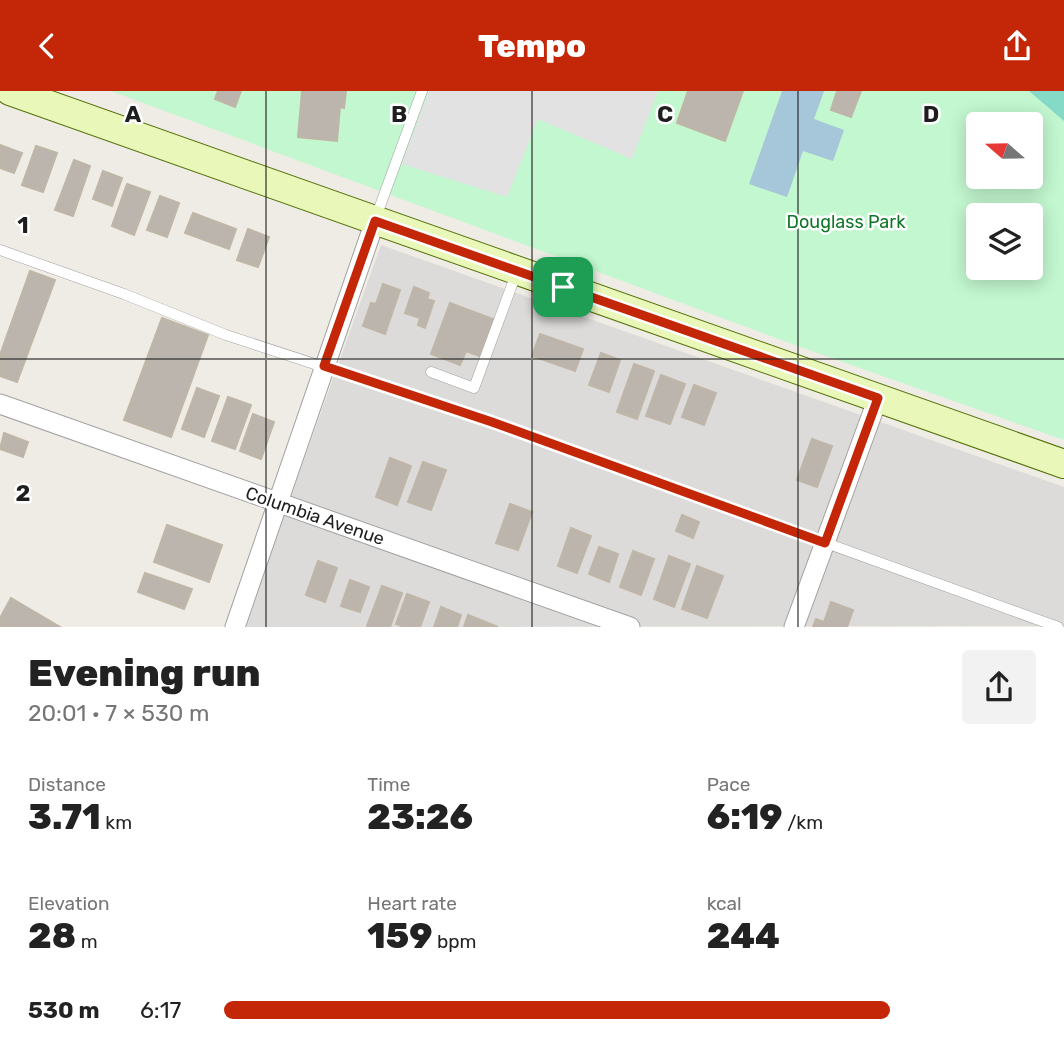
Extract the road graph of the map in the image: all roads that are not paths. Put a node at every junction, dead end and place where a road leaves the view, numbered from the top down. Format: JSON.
{"nodes":[{"id":1,"x":10,"y":91,"type":"edge"},
{"id":2,"x":422,"y":91,"type":"edge"},
{"id":3,"x":375,"y":221,"type":"junction"},
{"id":4,"x":0,"y":250,"type":"edge"},
{"id":5,"x":517,"y":271,"type":"junction"},
{"id":6,"x":324,"y":366,"type":"junction"},
{"id":7,"x":431,"y":372,"type":"dead end"},
{"id":8,"x":878,"y":398,"type":"junction"},
{"id":9,"x":0,"y":404,"type":"edge"},
{"id":10,"x":1064,"y":464,"type":"edge"},
{"id":11,"x":276,"y":503,"type":"junction"},
{"id":12,"x":825,"y":543,"type":"junction"},
{"id":13,"x":235,"y":627,"type":"edge"},
{"id":14,"x":630,"y":627,"type":"edge"},
{"id":15,"x":794,"y":627,"type":"edge"},
{"id":16,"x":1058,"y":627,"type":"edge"}],
"edges":[{"from":1,"to":3,"type":"main road"},
{"from":2,"to":3,"type":"lane"},
{"from":3,"to":5,"type":"main road"},
{"from":3,"to":6,"type":"street"},
{"from":4,"to":6,"type":"lane"},
{"from":5,"to":7,"type":"lane"},
{"from":5,"to":8,"type":"main road"},
{"from":6,"to":11,"type":"street"},
{"from":6,"to":12,"type":"lane"},
{"from":8,"to":10,"type":"main road"},
{"from":8,"to":12,"type":"street"},
{"from":9,"to":11,"type":"street","name":"Columbia Avenue"},
{"from":11,"to":13,"type":"street"},
{"from":11,"to":14,"type":"street","name":"Columbia Avenue"},
{"from":12,"to":15,"type":"street"},
{"from":12,"to":16,"type":"lane"}]}
